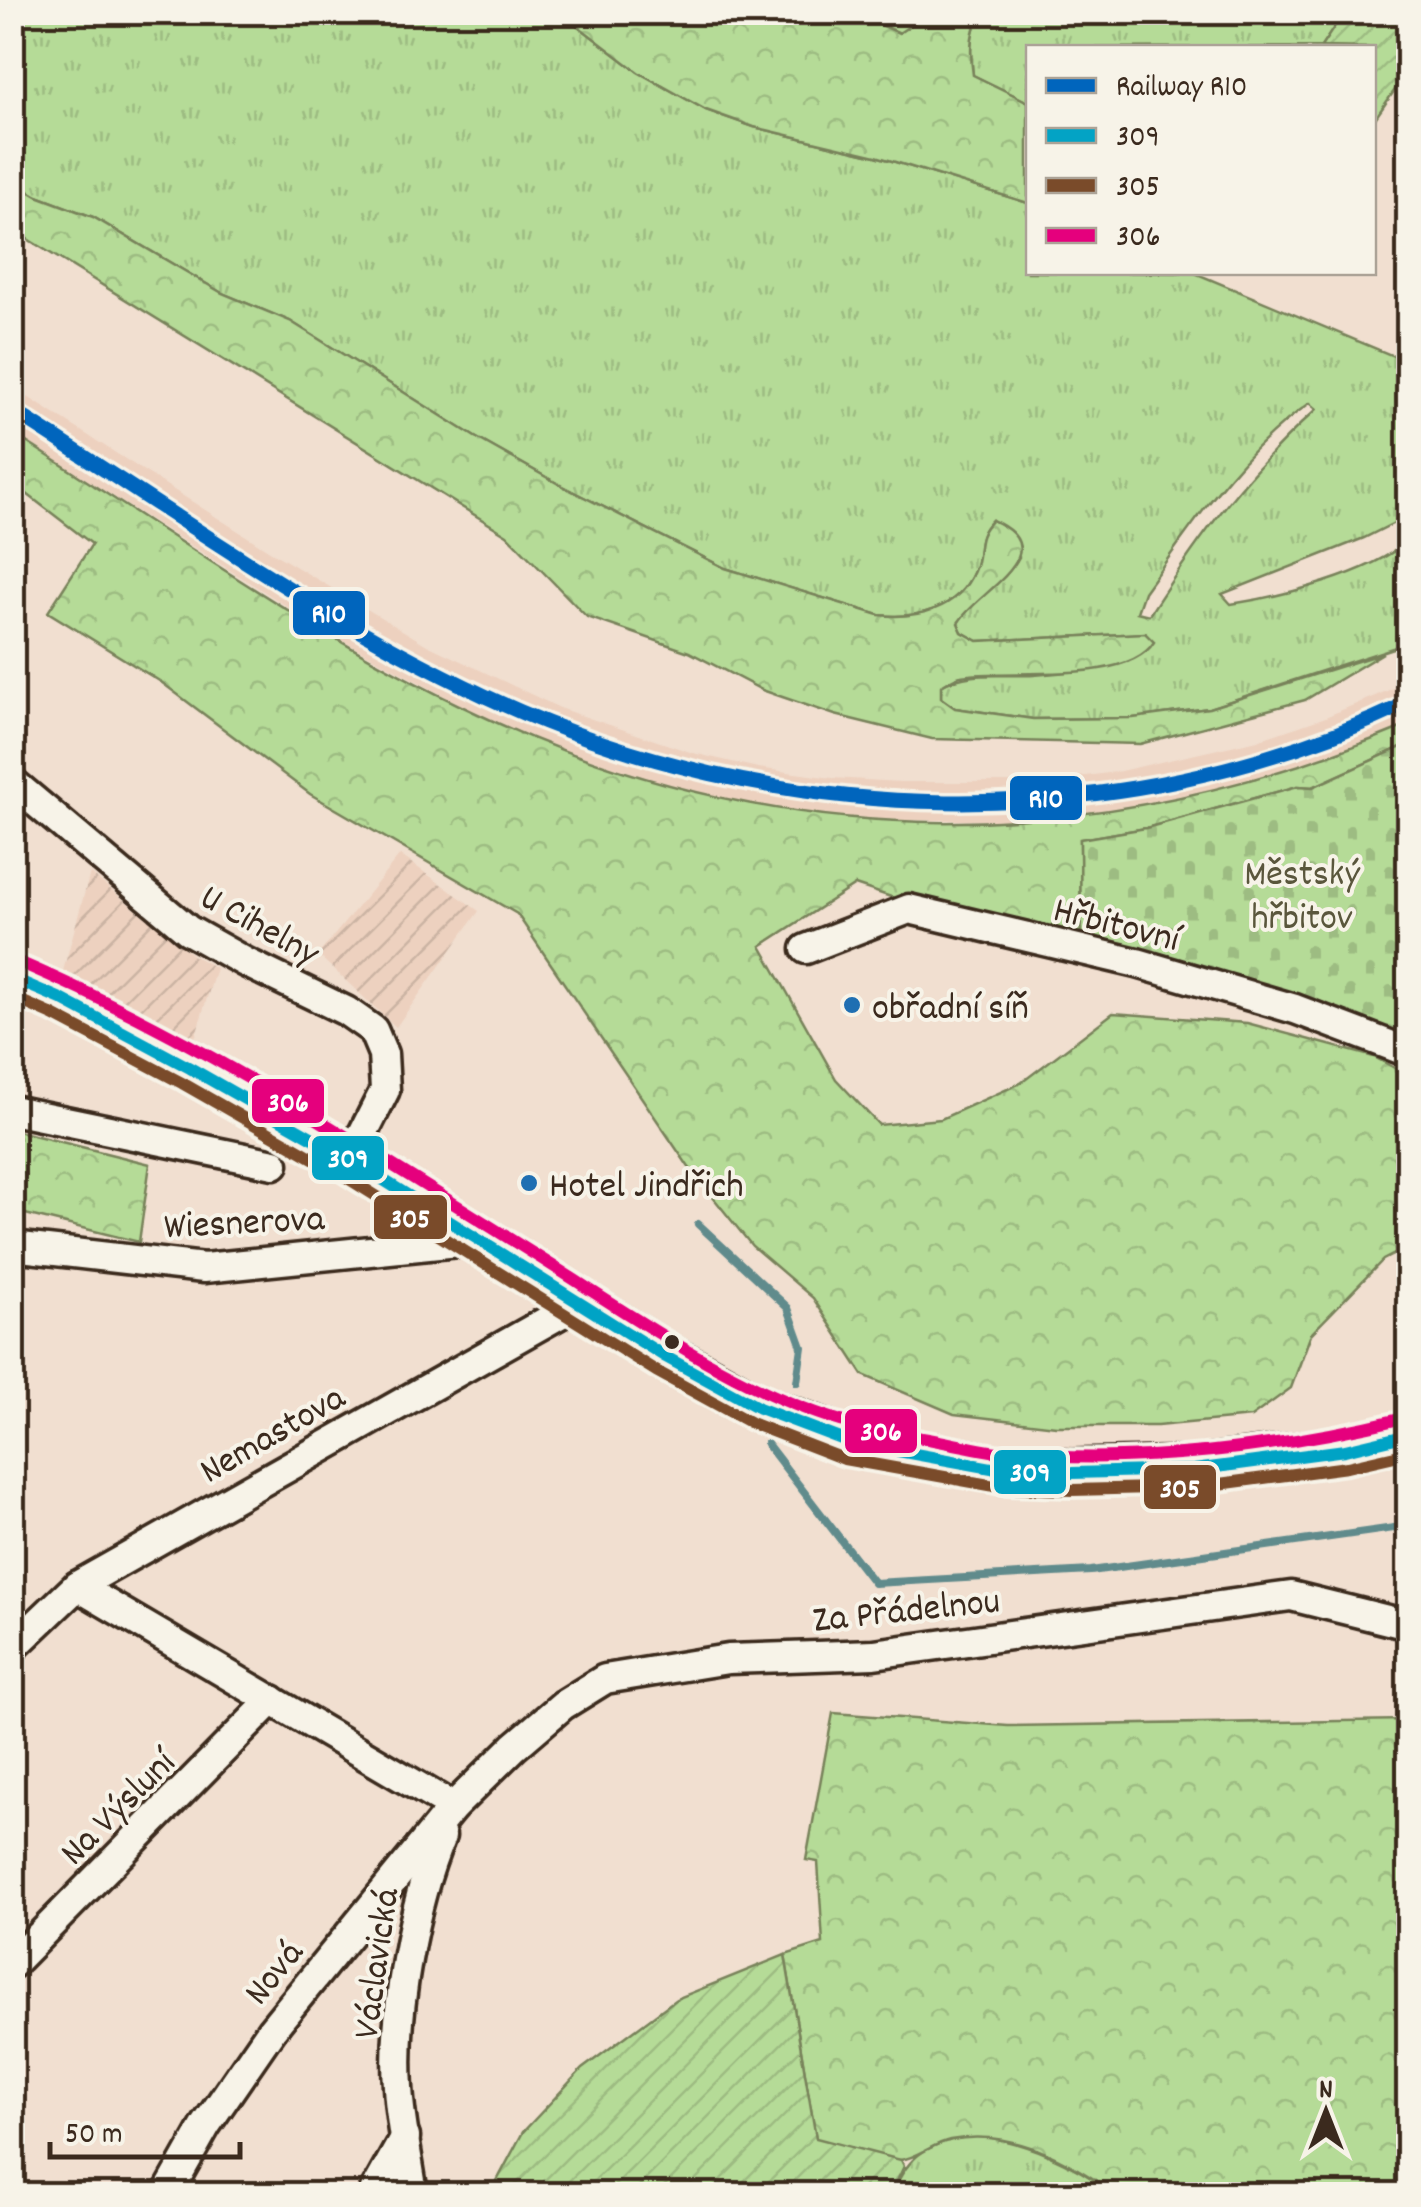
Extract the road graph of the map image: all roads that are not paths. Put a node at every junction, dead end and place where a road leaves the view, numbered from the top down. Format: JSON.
{"nodes":[{"id":1,"x":12,"y":782,"type":"edge"},
{"id":2,"x":806,"y":949,"type":"dead end"},
{"id":3,"x":12,"y":978,"type":"edge"},
{"id":4,"x":1408,"y":1052,"type":"edge"},
{"id":5,"x":12,"y":1110,"type":"edge"},
{"id":6,"x":350,"y":1158,"type":"junction"},
{"id":7,"x":274,"y":1164,"type":"dead end"},
{"id":8,"x":479,"y":1240,"type":"junction"},
{"id":9,"x":12,"y":1246,"type":"edge"},
{"id":10,"x":581,"y":1302,"type":"junction"},
{"id":11,"x":1408,"y":1436,"type":"edge"},
{"id":12,"x":77,"y":1586,"type":"junction"},
{"id":13,"x":1408,"y":1626,"type":"edge"},
{"id":14,"x":12,"y":1648,"type":"edge"},
{"id":15,"x":272,"y":1700,"type":"junction"},
{"id":16,"x":454,"y":1806,"type":"junction"},
{"id":17,"x":12,"y":1964,"type":"edge"},
{"id":18,"x":404,"y":2137,"type":"junction"},
{"id":19,"x":167,"y":2194,"type":"edge"},
{"id":20,"x":373,"y":2194,"type":"edge"},
{"id":21,"x":413,"y":2194,"type":"edge"}],
"edges":[{"from":1,"to":6,"type":"street","name":"U Cihelny"},
{"from":2,"to":4,"type":"street","name":"Hřbitovní"},
{"from":3,"to":6,"type":"main road"},
{"from":5,"to":7,"type":"street"},
{"from":6,"to":8,"type":"main road"},
{"from":8,"to":9,"type":"street","name":"Wiesnerova"},
{"from":8,"to":10,"type":"main road"},
{"from":10,"to":11,"type":"main road"},
{"from":10,"to":12,"type":"street","name":"Nemastova"},
{"from":12,"to":14,"type":"street","name":"Nemastova"},
{"from":12,"to":15,"type":"street"},
{"from":13,"to":16,"type":"street","name":"Za Přádelnou"},
{"from":15,"to":16,"type":"street"},
{"from":15,"to":17,"type":"street","name":"Na Výsluní"},
{"from":16,"to":18,"type":"street","name":"Václavická"},
{"from":16,"to":19,"type":"street","name":"Nová"},
{"from":18,"to":20,"type":"street"},
{"from":18,"to":21,"type":"street","name":"Václavická"}]}
